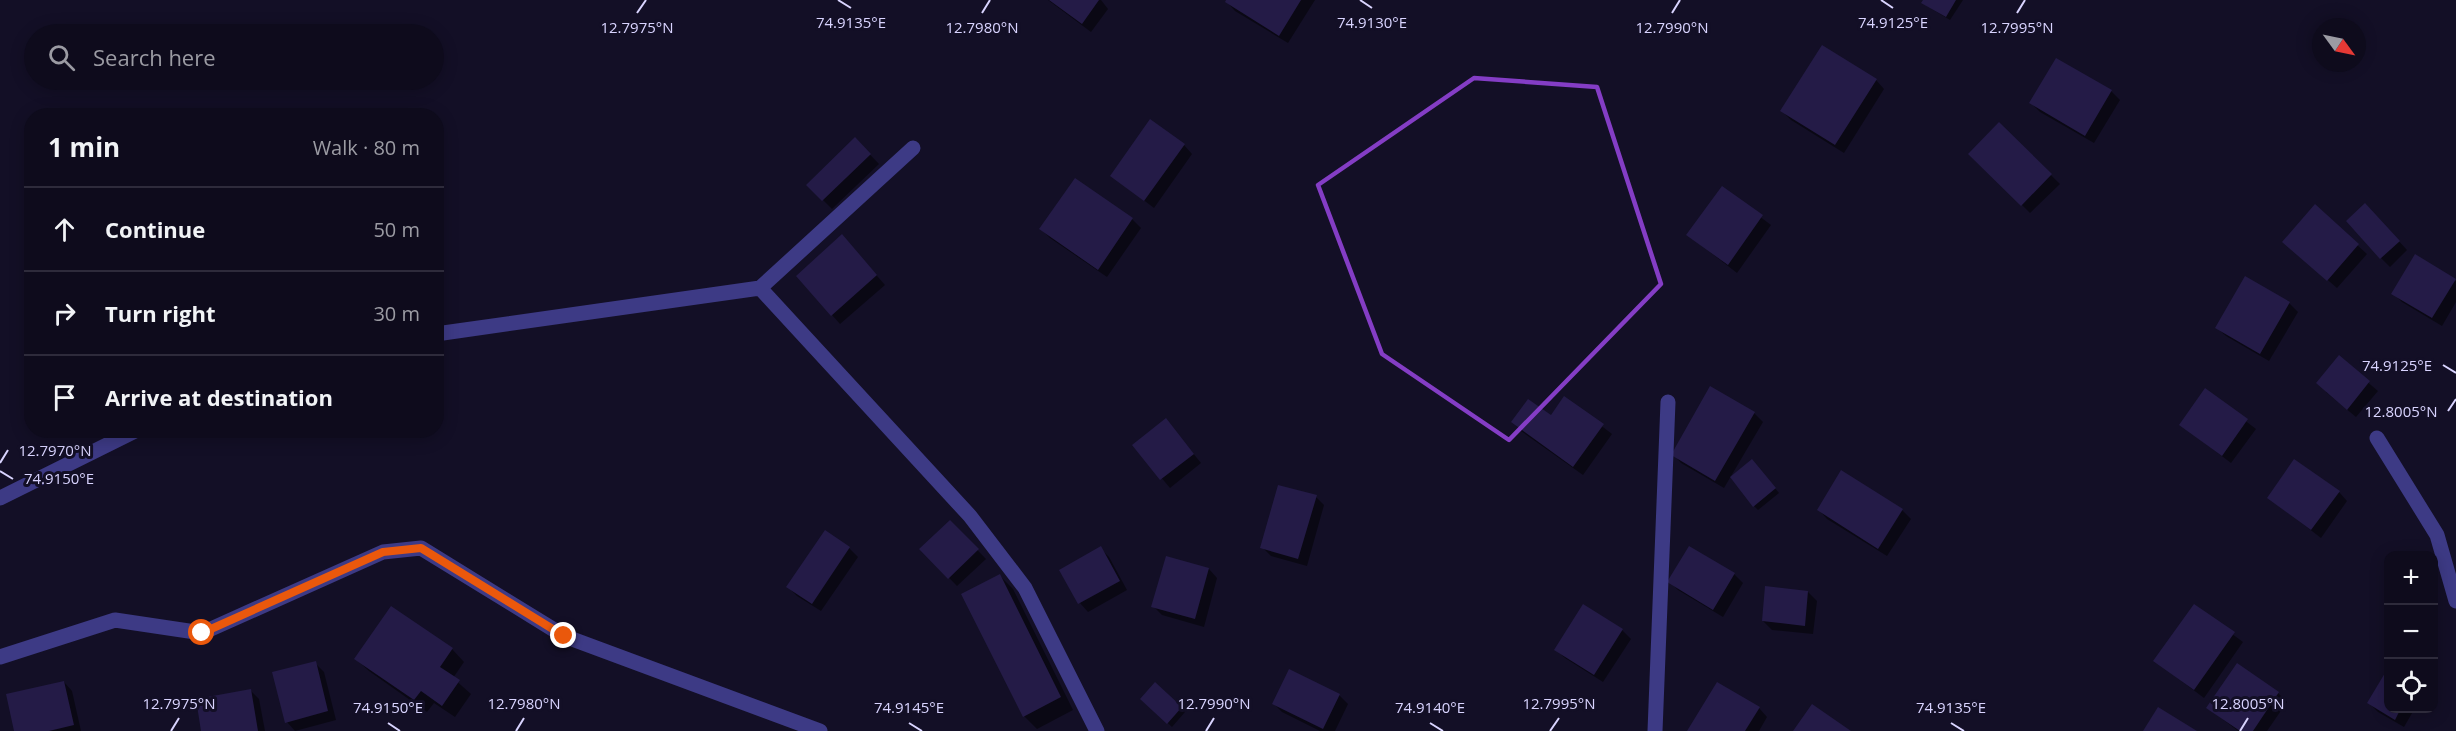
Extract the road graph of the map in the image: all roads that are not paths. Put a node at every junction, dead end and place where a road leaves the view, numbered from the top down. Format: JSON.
{"nodes":[{"id":1,"x":913,"y":148,"type":"dead end"},
{"id":2,"x":760,"y":288,"type":"junction"},
{"id":3,"x":444,"y":333,"type":"edge"},
{"id":4,"x":1668,"y":402,"type":"dead end"},
{"id":5,"x":121,"y":438,"type":"edge"},
{"id":6,"x":2377,"y":438,"type":"dead end"},
{"id":7,"x":0,"y":498,"type":"edge"},
{"id":8,"x":2456,"y":601,"type":"edge"},
{"id":9,"x":0,"y":657,"type":"edge"},
{"id":10,"x":820,"y":731,"type":"edge"},
{"id":11,"x":1097,"y":731,"type":"edge"},
{"id":12,"x":1654,"y":731,"type":"edge"}],
"edges":[{"from":1,"to":2,"type":"street"},
{"from":2,"to":3,"type":"street"},
{"from":2,"to":11,"type":"street"},
{"from":4,"to":12,"type":"street"},
{"from":5,"to":7,"type":"street"},
{"from":6,"to":8,"type":"street"},
{"from":9,"to":10,"type":"street"}]}
